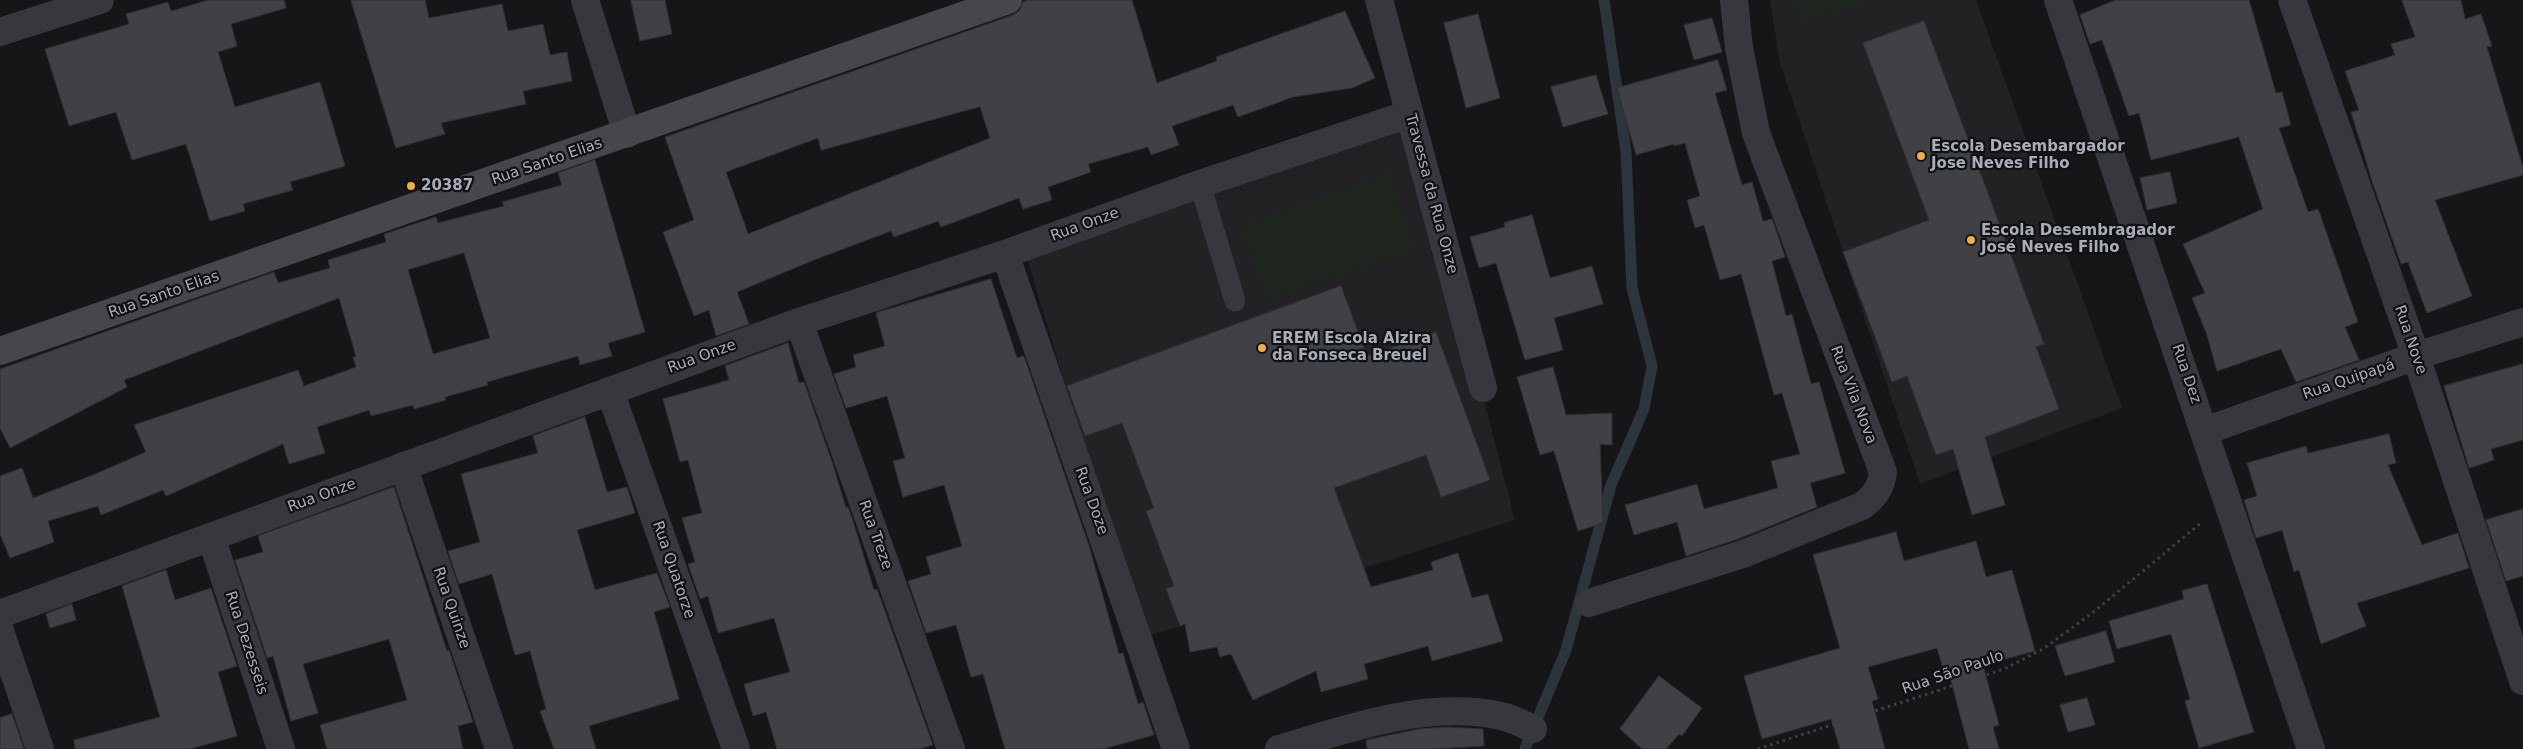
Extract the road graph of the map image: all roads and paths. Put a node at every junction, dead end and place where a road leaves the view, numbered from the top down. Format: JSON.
{"nodes":[{"id":1,"x":100,"y":0,"type":"edge"},
{"id":2,"x":585,"y":0,"type":"edge"},
{"id":3,"x":1008,"y":0,"type":"edge"},
{"id":4,"x":1379,"y":0,"type":"edge"},
{"id":5,"x":1734,"y":0,"type":"edge"},
{"id":6,"x":2058,"y":0,"type":"edge"},
{"id":7,"x":2292,"y":0,"type":"edge"},
{"id":8,"x":0,"y":32,"type":"edge"},
{"id":9,"x":1409,"y":114,"type":"junction"},
{"id":10,"x":627,"y":134,"type":"junction"},
{"id":11,"x":1200,"y":184,"type":"junction"},
{"id":12,"x":1005,"y":254,"type":"junction"},
{"id":13,"x":1235,"y":301,"type":"dead end"},
{"id":14,"x":799,"y":322,"type":"junction"},
{"id":15,"x":2523,"y":322,"type":"edge"},
{"id":16,"x":0,"y":351,"type":"edge"},
{"id":17,"x":2416,"y":356,"type":"junction"},
{"id":18,"x":1483,"y":388,"type":"dead end"},
{"id":19,"x":610,"y":391,"type":"junction"},
{"id":20,"x":2205,"y":430,"type":"junction"},
{"id":21,"x":403,"y":466,"type":"junction"},
{"id":22,"x":2228,"y":502,"type":"junction"},
{"id":23,"x":212,"y":536,"type":"junction"},
{"id":24,"x":1589,"y":603,"type":"dead end"},
{"id":25,"x":0,"y":614,"type":"edge"},
{"id":26,"x":0,"y":631,"type":"edge"},
{"id":27,"x":2523,"y":681,"type":"edge"},
{"id":28,"x":1533,"y":729,"type":"dead end"},
{"id":29,"x":40,"y":749,"type":"edge"},
{"id":30,"x":281,"y":749,"type":"edge"},
{"id":31,"x":499,"y":749,"type":"edge"},
{"id":32,"x":736,"y":749,"type":"edge"},
{"id":33,"x":951,"y":749,"type":"edge"},
{"id":34,"x":1176,"y":749,"type":"edge"},
{"id":35,"x":1279,"y":749,"type":"edge"},
{"id":36,"x":1758,"y":749,"type":"edge"},
{"id":37,"x":2311,"y":749,"type":"edge"}],
"edges":[{"from":1,"to":8,"type":"street"},
{"from":2,"to":10,"type":"street"},
{"from":3,"to":10,"type":"main road","name":"Rua Santo Elias"},
{"from":4,"to":9,"type":"street","name":"Travessa da Rua Onze"},
{"from":5,"to":24,"type":"street","name":"Rua Vila Nova"},
{"from":6,"to":20,"type":"street","name":"Rua Dez"},
{"from":7,"to":17,"type":"street","name":"Rua Nove"},
{"from":9,"to":11,"type":"street","name":"Rua Onze"},
{"from":9,"to":18,"type":"street","name":"Travessa da Rua Onze"},
{"from":10,"to":16,"type":"main road","name":"Rua Santo Elias"},
{"from":11,"to":12,"type":"street","name":"Rua Onze"},
{"from":11,"to":13,"type":"lane"},
{"from":12,"to":14,"type":"street","name":"Rua Onze"},
{"from":12,"to":34,"type":"street","name":"Rua Doze"},
{"from":14,"to":19,"type":"street","name":"Rua Onze"},
{"from":14,"to":33,"type":"street","name":"Rua Treze"},
{"from":15,"to":17,"type":"street","name":"Rua Quipapá"},
{"from":17,"to":20,"type":"street","name":"Rua Quipapá"},
{"from":17,"to":27,"type":"street","name":"Rua Nove"},
{"from":19,"to":21,"type":"street","name":"Rua Onze"},
{"from":19,"to":32,"type":"street","name":"Rua Quatorze"},
{"from":20,"to":22,"type":"street","name":"Rua Dez"},
{"from":21,"to":23,"type":"street","name":"Rua Onze"},
{"from":21,"to":31,"type":"street","name":"Rua Quinze"},
{"from":22,"to":36,"type":"path","name":"Rua São Paulo"},
{"from":22,"to":37,"type":"street","name":"Rua Dez"},
{"from":23,"to":25,"type":"street","name":"Rua Onze"},
{"from":23,"to":30,"type":"street","name":"Rua Dezesseis"},
{"from":26,"to":29,"type":"street"},
{"from":28,"to":35,"type":"street"}]}
